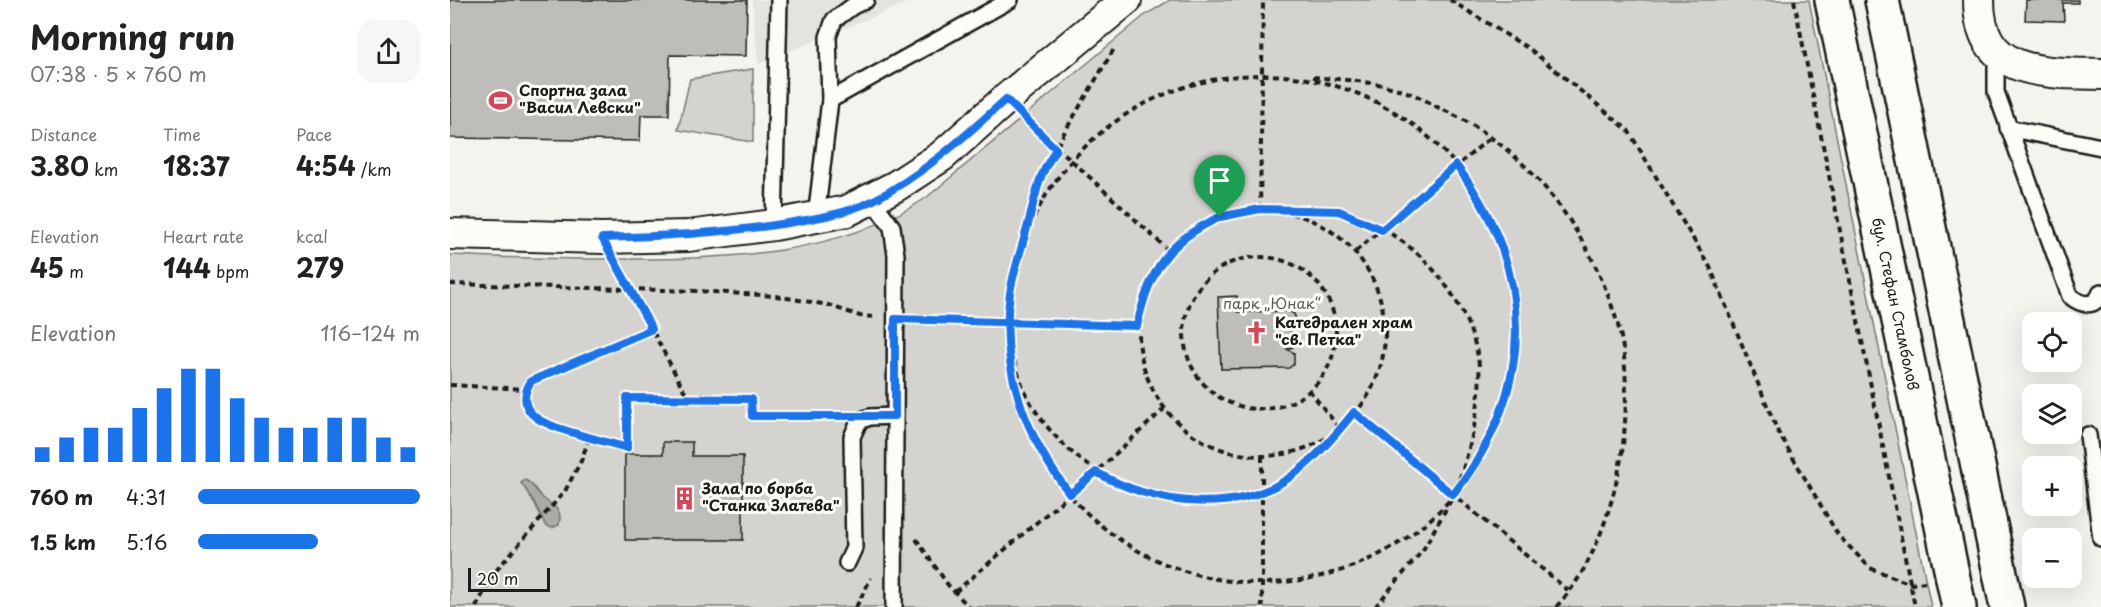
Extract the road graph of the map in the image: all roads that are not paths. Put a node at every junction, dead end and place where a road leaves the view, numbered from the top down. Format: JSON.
{"nodes":[{"id":1,"x":778,"y":0,"type":"edge"},
{"id":2,"x":866,"y":0,"type":"edge"},
{"id":3,"x":1010,"y":0,"type":"edge"},
{"id":4,"x":1126,"y":0,"type":"edge"},
{"id":5,"x":1832,"y":0,"type":"edge"},
{"id":6,"x":1882,"y":0,"type":"edge"},
{"id":7,"x":1979,"y":0,"type":"edge"},
{"id":8,"x":1996,"y":53,"type":"junction"},
{"id":9,"x":2101,"y":75,"type":"edge"},
{"id":10,"x":830,"y":100,"type":"junction"},
{"id":11,"x":2008,"y":128,"type":"junction"},
{"id":12,"x":2101,"y":147,"type":"edge"},
{"id":13,"x":872,"y":201,"type":"junction"},
{"id":14,"x":816,"y":218,"type":"junction"},
{"id":15,"x":774,"y":225,"type":"junction"},
{"id":16,"x":450,"y":234,"type":"edge"},
{"id":17,"x":2101,"y":292,"type":"edge"},
{"id":18,"x":895,"y":416,"type":"junction"},
{"id":19,"x":2088,"y":435,"type":"dead end"},
{"id":20,"x":2101,"y":538,"type":"edge"},
{"id":21,"x":847,"y":563,"type":"dead end"},
{"id":22,"x":1955,"y":593,"type":"edge"},
{"id":23,"x":894,"y":607,"type":"edge"},
{"id":24,"x":2007,"y":607,"type":"edge"}],
"edges":[{"from":1,"to":15,"type":"lane"},
{"from":2,"to":10,"type":"lane"},
{"from":3,"to":10,"type":"lane"},
{"from":4,"to":13,"type":"street"},
{"from":5,"to":22,"type":"main road","name":"бул. Стефан Стамболов"},
{"from":6,"to":24,"type":"main road"},
{"from":7,"to":8,"type":"street"},
{"from":8,"to":9,"type":"street"},
{"from":8,"to":11,"type":"lane"},
{"from":10,"to":14,"type":"lane"},
{"from":11,"to":12,"type":"lane"},
{"from":11,"to":17,"type":"lane"},
{"from":13,"to":14,"type":"street"},
{"from":13,"to":18,"type":"lane"},
{"from":14,"to":15,"type":"street"},
{"from":15,"to":16,"type":"street"},
{"from":18,"to":21,"type":"lane"},
{"from":18,"to":23,"type":"lane"},
{"from":19,"to":20,"type":"lane"}]}
